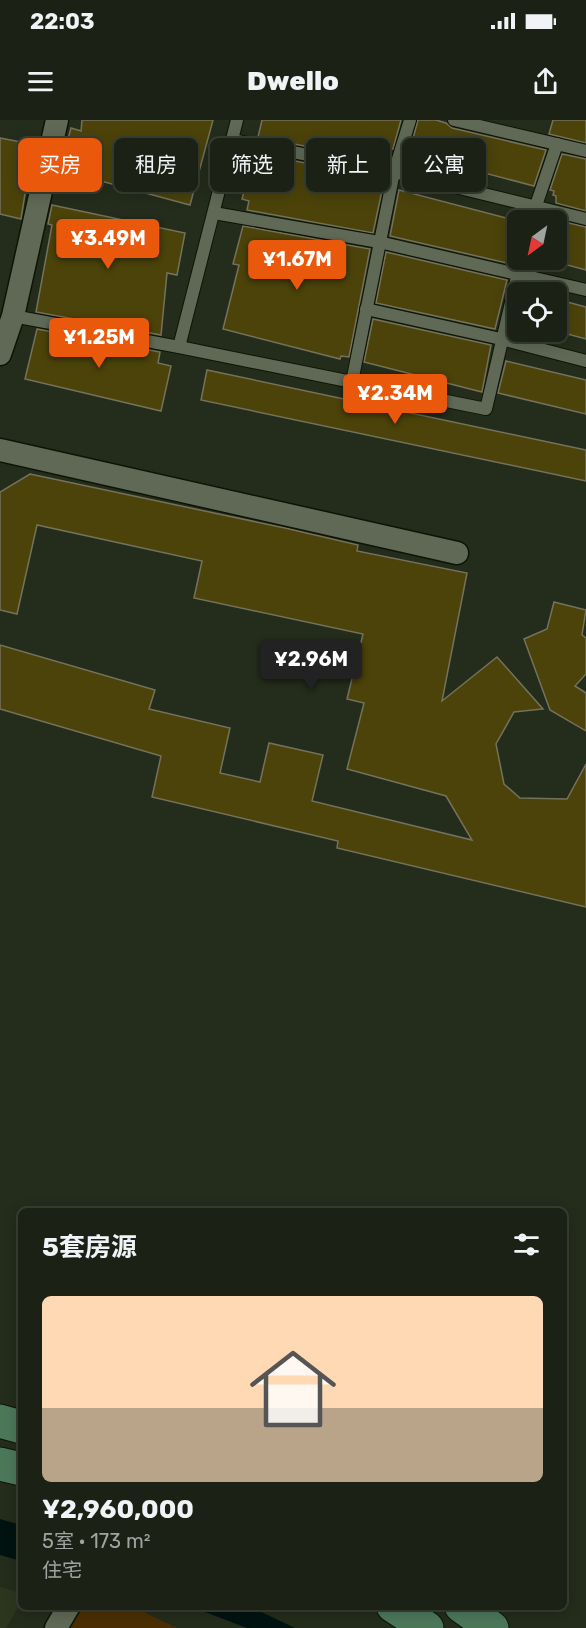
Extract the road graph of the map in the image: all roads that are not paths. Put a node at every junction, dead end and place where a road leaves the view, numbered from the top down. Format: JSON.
{"nodes":[{"id":1,"x":57,"y":120,"type":"edge"},
{"id":2,"x":237,"y":120,"type":"edge"},
{"id":3,"x":410,"y":120,"type":"edge"},
{"id":4,"x":454,"y":120,"type":"edge"},
{"id":5,"x":232,"y":138,"type":"edge"},
{"id":6,"x":557,"y":144,"type":"junction"},
{"id":7,"x":586,"y":151,"type":"edge"},
{"id":8,"x":294,"y":152,"type":"edge"},
{"id":9,"x":394,"y":172,"type":"junction"},
{"id":10,"x":219,"y":192,"type":"edge"},
{"id":11,"x":535,"y":207,"type":"junction"},
{"id":12,"x":534,"y":210,"type":"edge"},
{"id":13,"x":214,"y":213,"type":"junction"},
{"id":14,"x":586,"y":219,"type":"edge"},
{"id":15,"x":379,"y":242,"type":"junction"},
{"id":16,"x":518,"y":270,"type":"edge"},
{"id":17,"x":517,"y":273,"type":"junction"},
{"id":18,"x":586,"y":290,"type":"edge"},
{"id":19,"x":366,"y":309,"type":"junction"},
{"id":20,"x":13,"y":316,"type":"junction"},
{"id":21,"x":501,"y":339,"type":"junction"},
{"id":22,"x":179,"y":346,"type":"junction"},
{"id":23,"x":0,"y":354,"type":"edge"},
{"id":24,"x":586,"y":361,"type":"edge"},
{"id":25,"x":352,"y":382,"type":"junction"},
{"id":26,"x":0,"y":450,"type":"edge"},
{"id":27,"x":458,"y":553,"type":"dead end"},
{"id":28,"x":0,"y":1421,"type":"edge"},
{"id":29,"x":18,"y":1426,"type":"edge"},
{"id":30,"x":0,"y":1464,"type":"edge"},
{"id":31,"x":18,"y":1469,"type":"edge"},
{"id":32,"x":67,"y":1610,"type":"edge"},
{"id":33,"x":399,"y":1610,"type":"edge"},
{"id":34,"x":467,"y":1610,"type":"edge"},
{"id":35,"x":56,"y":1628,"type":"edge"},
{"id":36,"x":428,"y":1628,"type":"edge"},
{"id":37,"x":492,"y":1628,"type":"edge"}],
"edges":[{"from":1,"to":20,"type":"street"},
{"from":2,"to":5,"type":"lane"},
{"from":3,"to":9,"type":"lane"},
{"from":4,"to":6,"type":"lane"},
{"from":6,"to":7,"type":"lane"},
{"from":6,"to":11,"type":"lane"},
{"from":8,"to":9,"type":"lane"},
{"from":9,"to":11,"type":"lane"},
{"from":9,"to":15,"type":"lane"},
{"from":10,"to":13,"type":"lane"},
{"from":11,"to":12,"type":"lane"},
{"from":11,"to":14,"type":"lane"},
{"from":13,"to":15,"type":"lane"},
{"from":13,"to":22,"type":"lane"},
{"from":15,"to":17,"type":"lane"},
{"from":15,"to":19,"type":"lane"},
{"from":16,"to":17,"type":"lane"},
{"from":17,"to":18,"type":"lane"},
{"from":17,"to":21,"type":"lane"},
{"from":19,"to":21,"type":"lane"},
{"from":19,"to":25,"type":"lane"},
{"from":20,"to":22,"type":"lane"},
{"from":20,"to":23,"type":"street"},
{"from":21,"to":24,"type":"lane"},
{"from":21,"to":25,"type":"lane"},
{"from":22,"to":25,"type":"lane"},
{"from":26,"to":27,"type":"street"},
{"from":28,"to":29,"type":"main road"},
{"from":30,"to":31,"type":"main road"},
{"from":32,"to":35,"type":"street"},
{"from":33,"to":36,"type":"main road"},
{"from":34,"to":37,"type":"main road"}]}
